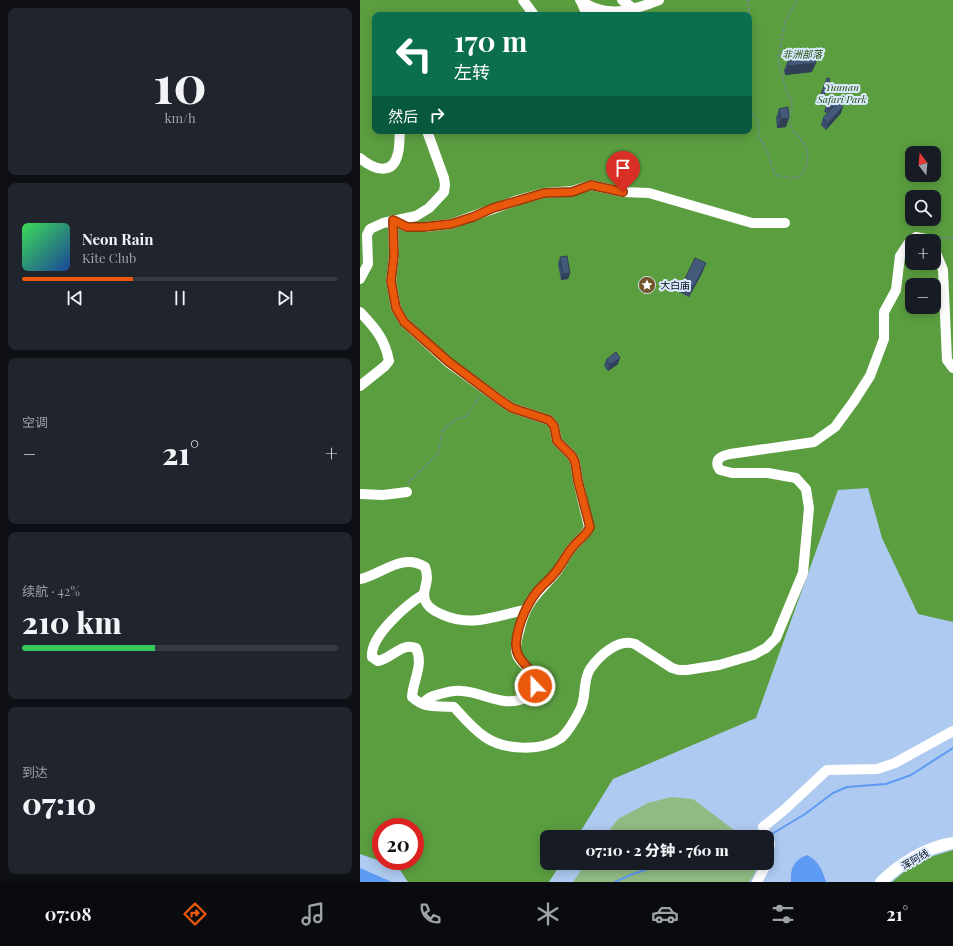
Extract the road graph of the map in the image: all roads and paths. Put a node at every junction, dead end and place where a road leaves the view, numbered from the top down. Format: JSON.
{"nodes":[{"id":1,"x":524,"y":0,"type":"edge"},
{"id":2,"x":622,"y":0,"type":"edge"},
{"id":3,"x":659,"y":0,"type":"edge"},
{"id":4,"x":748,"y":0,"type":"edge"},
{"id":5,"x":797,"y":0,"type":"edge"},
{"id":6,"x":580,"y":1,"type":"edge"},
{"id":7,"x":634,"y":10,"type":"junction"},
{"id":8,"x":532,"y":12,"type":"edge"},
{"id":9,"x":586,"y":12,"type":"edge"},
{"id":10,"x":749,"y":12,"type":"edge"},
{"id":11,"x":752,"y":114,"type":"edge"},
{"id":12,"x":400,"y":134,"type":"edge"},
{"id":13,"x":428,"y":134,"type":"edge"},
{"id":14,"x":360,"y":158,"type":"edge"},
{"id":15,"x":393,"y":220,"type":"junction"},
{"id":16,"x":785,"y":223,"type":"dead end"},
{"id":17,"x":953,"y":238,"type":"edge"},
{"id":18,"x":941,"y":239,"type":"edge"},
{"id":19,"x":905,"y":248,"type":"edge"},
{"id":20,"x":941,"y":265,"type":"edge"},
{"id":21,"x":360,"y":279,"type":"edge"},
{"id":22,"x":360,"y":312,"type":"edge"},
{"id":23,"x":953,"y":368,"type":"edge"},
{"id":24,"x":360,"y":386,"type":"edge"},
{"id":25,"x":484,"y":389,"type":"junction"},
{"id":26,"x":407,"y":492,"type":"joint"},
{"id":27,"x":360,"y":494,"type":"edge"},
{"id":28,"x":360,"y":579,"type":"edge"},
{"id":29,"x":424,"y":594,"type":"junction"},
{"id":30,"x":525,"y":610,"type":"junction"},
{"id":31,"x":423,"y":704,"type":"junction"},
{"id":32,"x":953,"y":730,"type":"edge"},
{"id":33,"x":764,"y":830,"type":"edge"},
{"id":34,"x":953,"y":843,"type":"edge"},
{"id":35,"x":763,"y":870,"type":"edge"},
{"id":36,"x":757,"y":882,"type":"edge"},
{"id":37,"x":881,"y":882,"type":"edge"}],
"edges":[{"from":1,"to":8,"type":"street"},
{"from":2,"to":7,"type":"street"},
{"from":3,"to":7,"type":"street"},
{"from":4,"to":10,"type":"path"},
{"from":5,"to":11,"type":"path"},
{"from":6,"to":7,"type":"street"},
{"from":6,"to":9,"type":"street"},
{"from":12,"to":14,"type":"street"},
{"from":13,"to":15,"type":"street"},
{"from":15,"to":16,"type":"street"},
{"from":15,"to":21,"type":"street"},
{"from":15,"to":25,"type":"street"},
{"from":17,"to":18,"type":"path"},
{"from":19,"to":31,"type":"street"},
{"from":20,"to":23,"type":"street"},
{"from":22,"to":24,"type":"street"},
{"from":25,"to":26,"type":"path"},
{"from":25,"to":30,"type":"street"},
{"from":26,"to":27,"type":"street"},
{"from":28,"to":29,"type":"street"},
{"from":29,"to":30,"type":"street"},
{"from":29,"to":31,"type":"street"},
{"from":30,"to":31,"type":"street"},
{"from":32,"to":33,"type":"street"},
{"from":34,"to":37,"type":"main road","name":"浑阿线"},
{"from":35,"to":36,"type":"street"}]}
